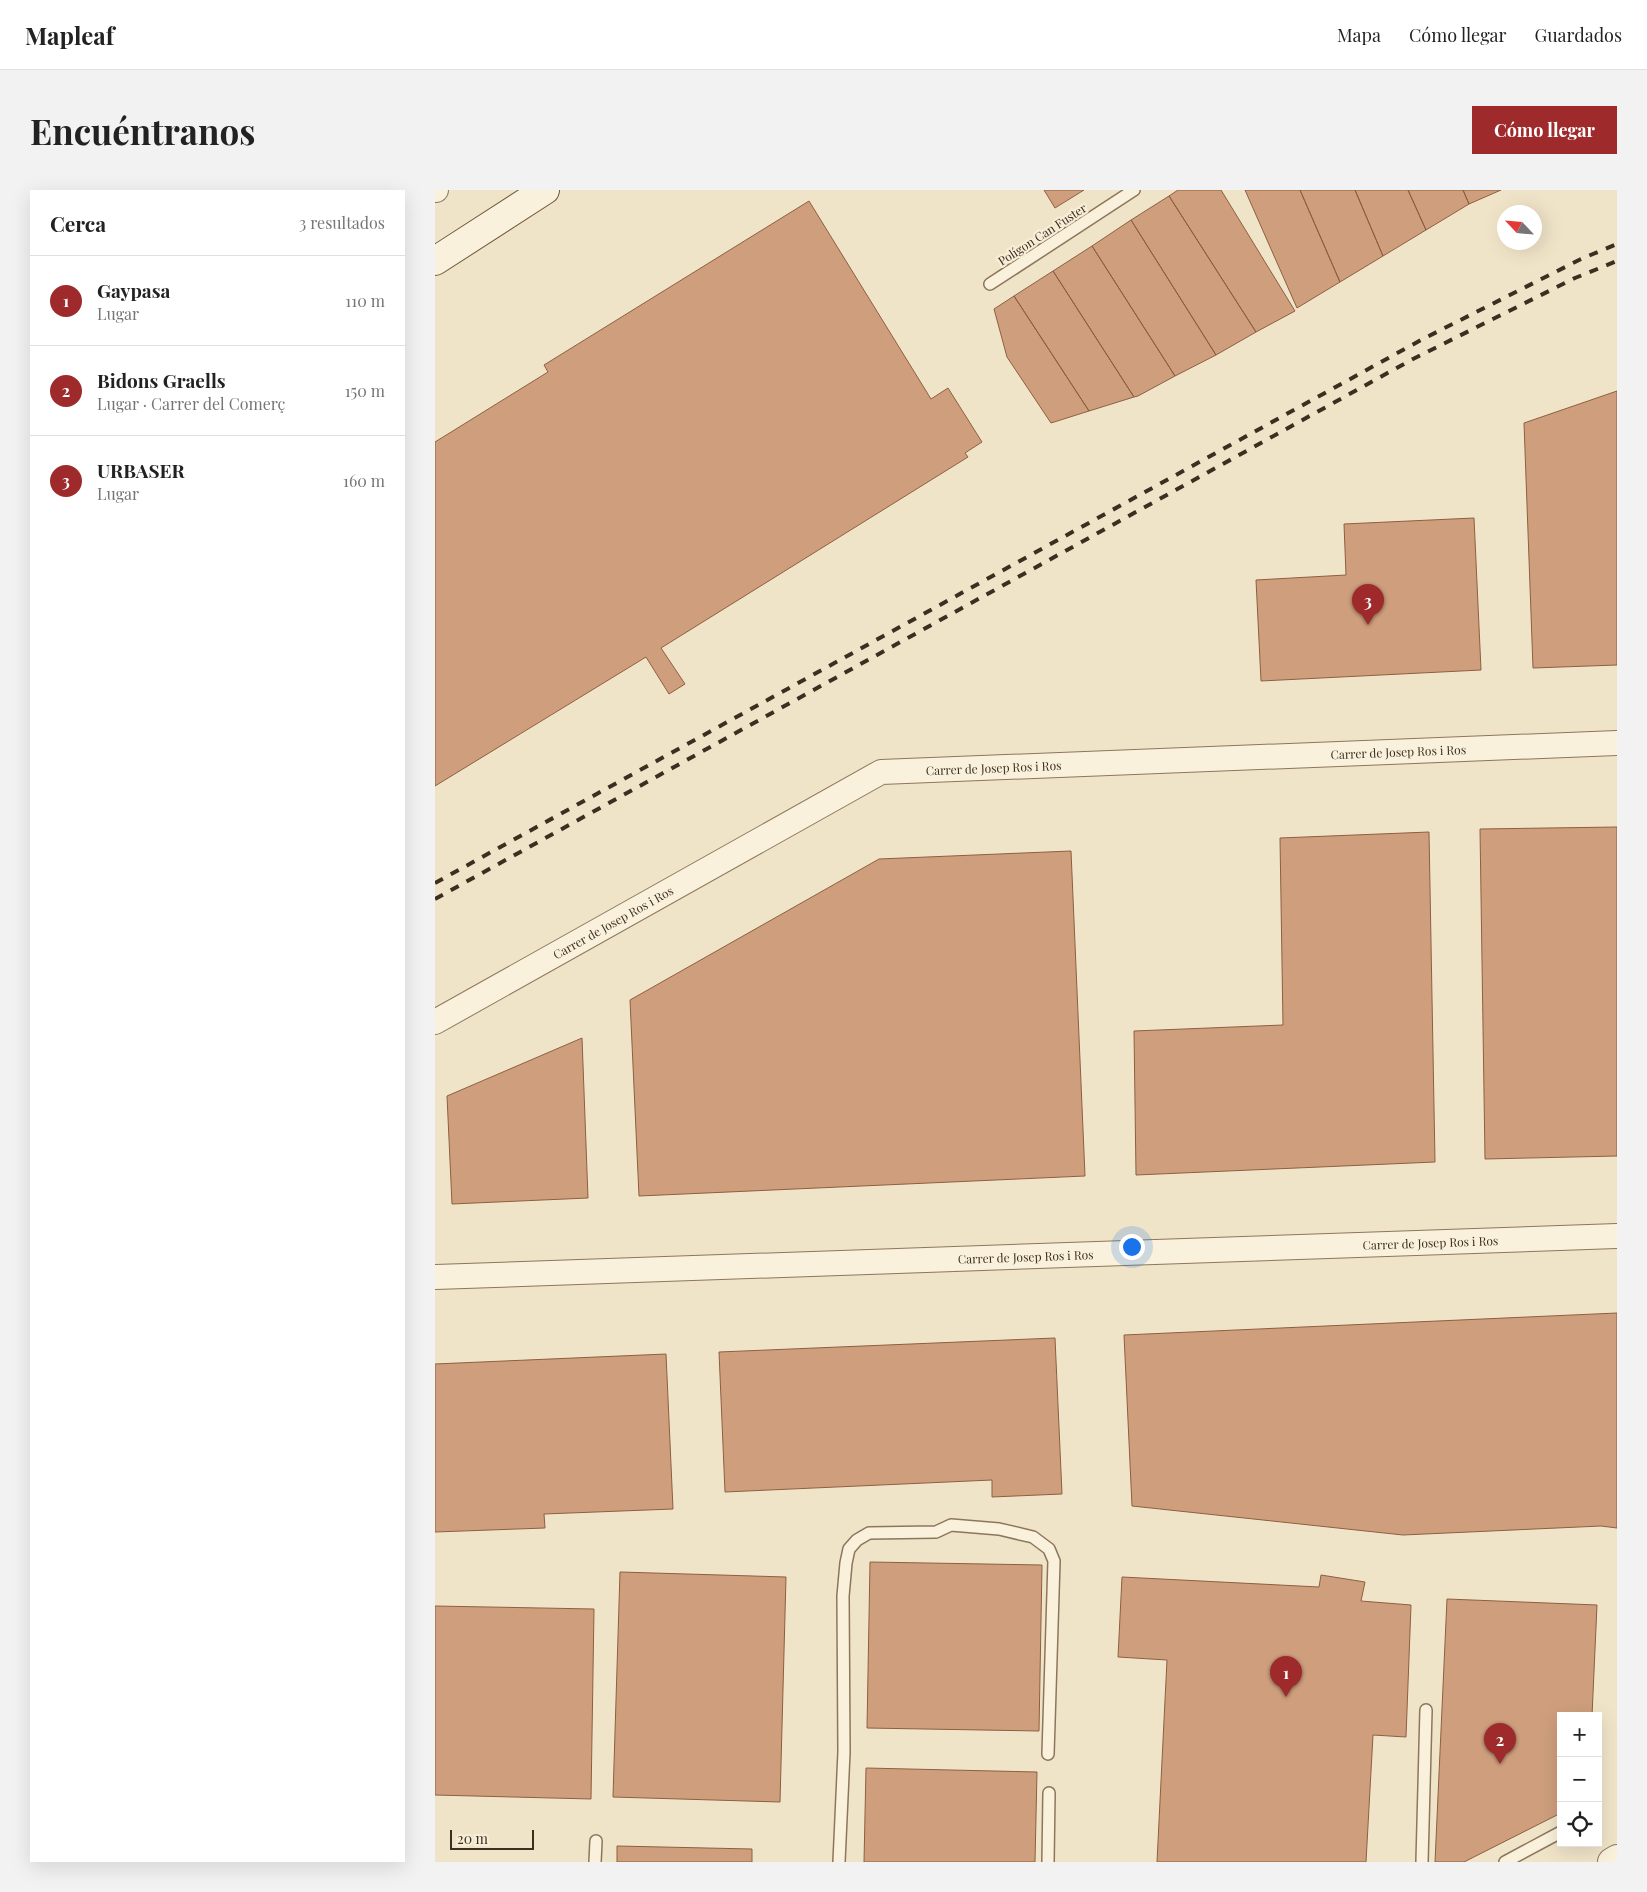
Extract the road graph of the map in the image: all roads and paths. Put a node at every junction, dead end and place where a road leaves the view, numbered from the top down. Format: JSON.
{"nodes":[{"id":1,"x":545,"y":190,"type":"edge"},
{"id":2,"x":1134,"y":190,"type":"edge"},
{"id":3,"x":435,"y":261,"type":"edge"},
{"id":4,"x":991,"y":284,"type":"dead end"},
{"id":5,"x":1617,"y":743,"type":"edge"},
{"id":6,"x":435,"y":1022,"type":"edge"},
{"id":7,"x":1617,"y":1236,"type":"edge"},
{"id":8,"x":435,"y":1277,"type":"edge"},
{"id":9,"x":1426,"y":1710,"type":"dead end"},
{"id":10,"x":1048,"y":1754,"type":"dead end"},
{"id":11,"x":1049,"y":1793,"type":"dead end"},
{"id":12,"x":1557,"y":1834,"type":"edge"},
{"id":13,"x":596,"y":1841,"type":"dead end"},
{"id":14,"x":1617,"y":1859,"type":"edge"},
{"id":15,"x":595,"y":1862,"type":"edge"},
{"id":16,"x":839,"y":1862,"type":"edge"},
{"id":17,"x":1048,"y":1862,"type":"edge"},
{"id":18,"x":1422,"y":1862,"type":"edge"},
{"id":19,"x":1506,"y":1862,"type":"edge"},
{"id":20,"x":1612,"y":1862,"type":"edge"}],
"edges":[{"from":1,"to":3,"type":"main road"},
{"from":2,"to":4,"type":"lane","name":"Polígon Can Fuster"},
{"from":5,"to":6,"type":"street","name":"Carrer de Josep Ros i Ros"},
{"from":7,"to":8,"type":"street","name":"Carrer de Josep Ros i Ros"},
{"from":9,"to":18,"type":"lane"},
{"from":10,"to":16,"type":"lane"},
{"from":11,"to":17,"type":"lane"},
{"from":12,"to":19,"type":"lane"},
{"from":13,"to":15,"type":"lane"},
{"from":14,"to":20,"type":"main road"}]}
